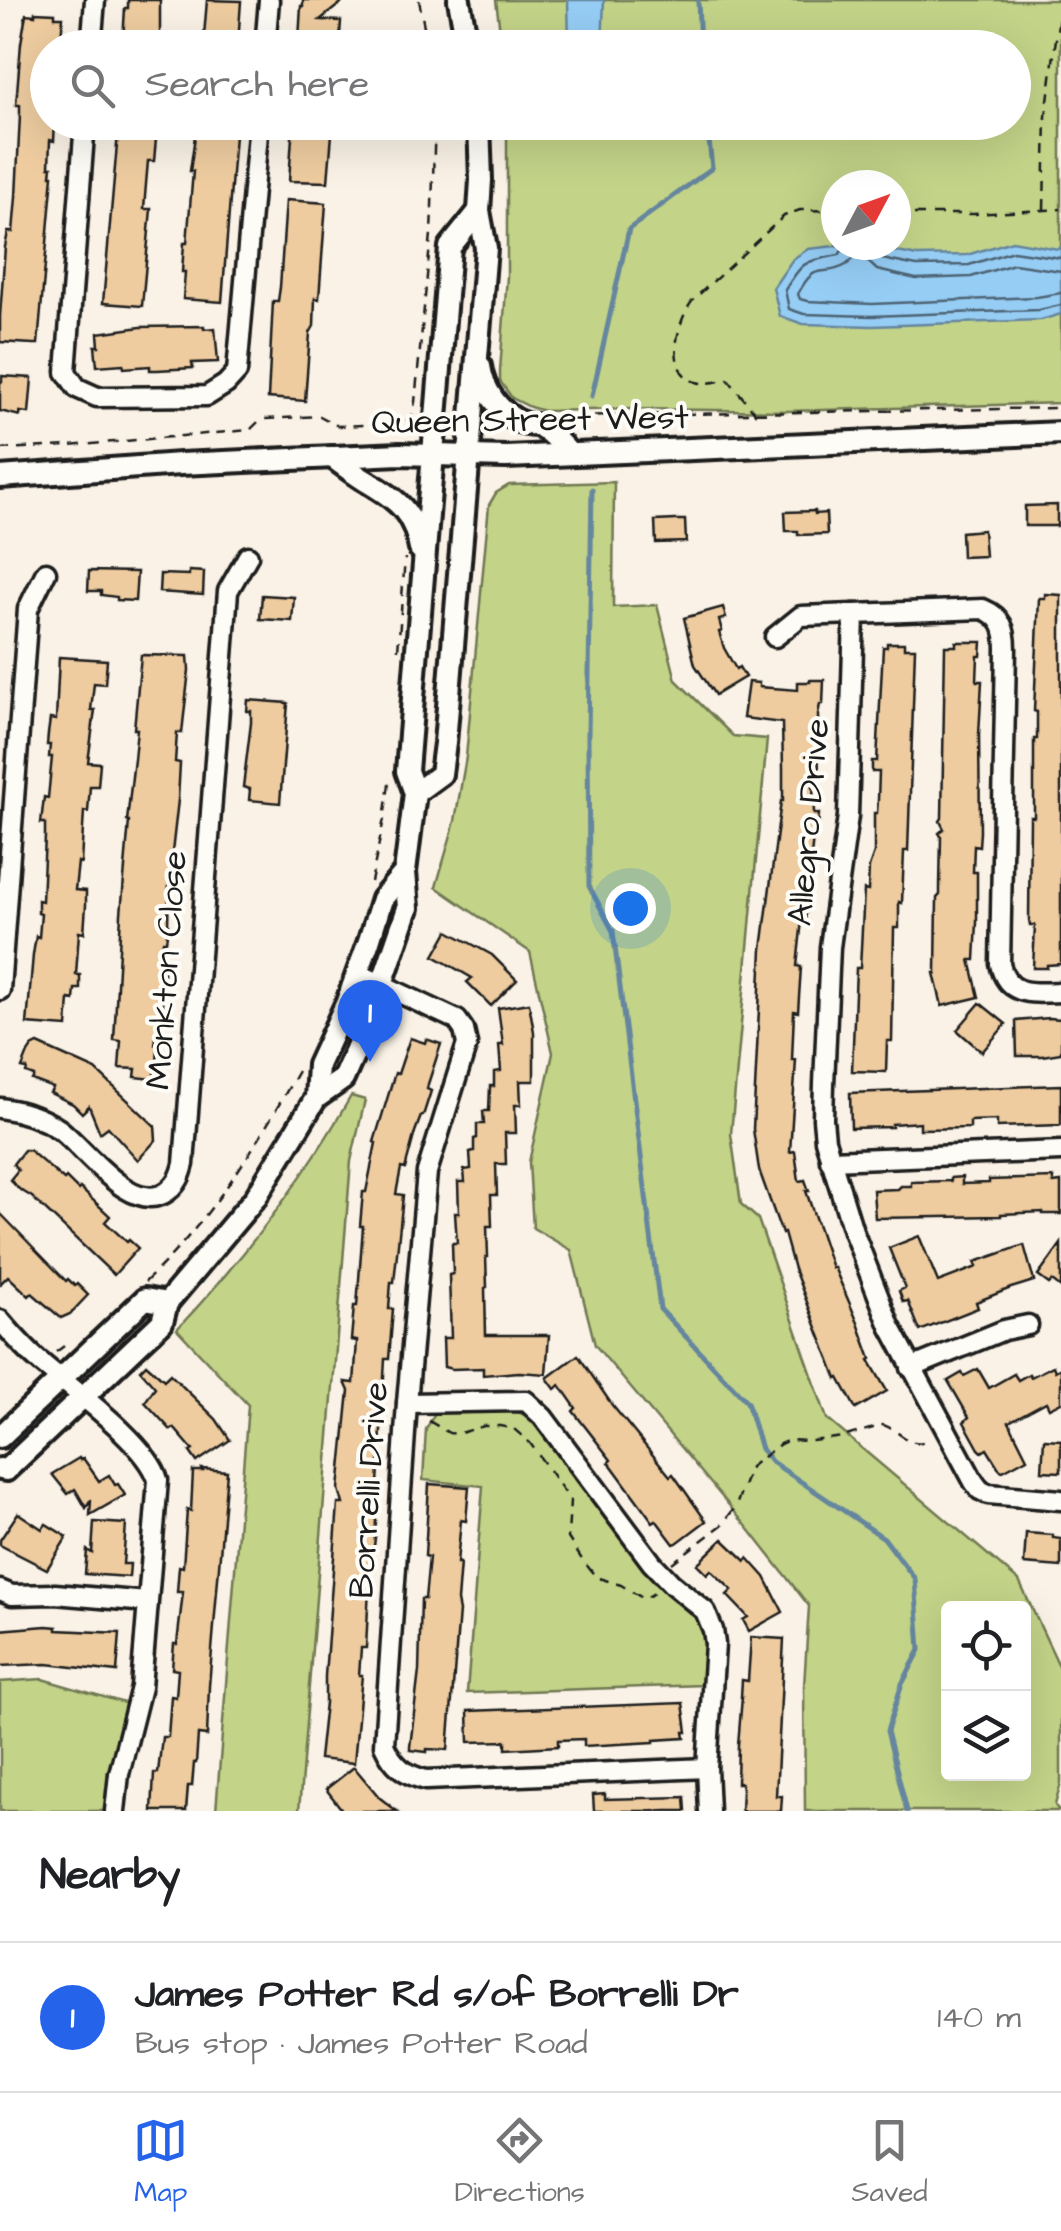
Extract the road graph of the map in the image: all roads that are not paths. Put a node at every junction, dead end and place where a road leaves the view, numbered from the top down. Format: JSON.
{"nodes":[{"id":1,"x":95,"y":0,"type":"edge"},
{"id":2,"x":268,"y":0,"type":"edge"},
{"id":3,"x":459,"y":0,"type":"edge"},
{"id":4,"x":92,"y":30,"type":"edge"},
{"id":5,"x":266,"y":30,"type":"edge"},
{"id":6,"x":465,"y":30,"type":"edge"},
{"id":7,"x":85,"y":140,"type":"edge"},
{"id":8,"x":257,"y":140,"type":"edge"},
{"id":9,"x":480,"y":140,"type":"edge"},
{"id":10,"x":479,"y":211,"type":"junction"},
{"id":11,"x":478,"y":344,"type":"junction"},
{"id":12,"x":1061,"y":433,"type":"edge"},
{"id":13,"x":570,"y":454,"type":"junction"},
{"id":14,"x":432,"y":455,"type":"junction"},
{"id":15,"x":469,"y":456,"type":"junction"},
{"id":16,"x":332,"y":457,"type":"junction"},
{"id":17,"x":0,"y":476,"type":"edge"},
{"id":18,"x":248,"y":556,"type":"dead end"},
{"id":19,"x":46,"y":572,"type":"dead end"},
{"id":20,"x":423,"y":577,"type":"junction"},
{"id":21,"x":854,"y":614,"type":"junction"},
{"id":22,"x":775,"y":637,"type":"dead end"},
{"id":23,"x":9,"y":753,"type":"edge"},
{"id":24,"x":414,"y":794,"type":"junction"},
{"id":25,"x":405,"y":872,"type":"junction"},
{"id":26,"x":357,"y":973,"type":"junction"},
{"id":27,"x":383,"y":985,"type":"junction"},
{"id":28,"x":0,"y":990,"type":"edge"},
{"id":29,"x":1061,"y":992,"type":"edge"},
{"id":30,"x":316,"y":1098,"type":"junction"},
{"id":31,"x":0,"y":1108,"type":"edge"},
{"id":32,"x":1061,"y":1151,"type":"edge"},
{"id":33,"x":830,"y":1160,"type":"junction"},
{"id":34,"x":167,"y":1303,"type":"junction"},
{"id":35,"x":0,"y":1320,"type":"edge"},
{"id":36,"x":1028,"y":1325,"type":"dead end"},
{"id":37,"x":911,"y":1368,"type":"junction"},
{"id":38,"x":61,"y":1379,"type":"junction"},
{"id":39,"x":83,"y":1397,"type":"junction"},
{"id":40,"x":407,"y":1403,"type":"junction"},
{"id":41,"x":0,"y":1436,"type":"edge"},
{"id":42,"x":0,"y":1469,"type":"edge"},
{"id":43,"x":1061,"y":1500,"type":"edge"},
{"id":44,"x":0,"y":1590,"type":"edge"},
{"id":45,"x":148,"y":1602,"type":"junction"},
{"id":46,"x":707,"y":1768,"type":"junction"},
{"id":47,"x":116,"y":1811,"type":"edge"},
{"id":48,"x":709,"y":1811,"type":"edge"}],
"edges":[{"from":1,"to":4,"type":"street"},
{"from":2,"to":5,"type":"street"},
{"from":3,"to":6,"type":"main road"},
{"from":7,"to":8,"type":"street"},
{"from":9,"to":10,"type":"main road"},
{"from":10,"to":11,"type":"main road"},
{"from":10,"to":14,"type":"main road"},
{"from":11,"to":13,"type":"main road"},
{"from":11,"to":15,"type":"main road"},
{"from":12,"to":13,"type":"main road","name":"Queen Street West"},
{"from":13,"to":15,"type":"main road","name":"Queen Street West"},
{"from":14,"to":15,"type":"main road","name":"Queen Street West"},
{"from":14,"to":16,"type":"main road","name":"Queen Street West"},
{"from":14,"to":20,"type":"main road"},
{"from":15,"to":24,"type":"main road"},
{"from":16,"to":17,"type":"main road","name":"Queen Street West"},
{"from":16,"to":20,"type":"main road"},
{"from":18,"to":31,"type":"street","name":"Monkton Close"},
{"from":19,"to":23,"type":"street"},
{"from":20,"to":24,"type":"main road"},
{"from":21,"to":22,"type":"street"},
{"from":21,"to":29,"type":"street"},
{"from":21,"to":33,"type":"street","name":"Allegro Drive"},
{"from":23,"to":28,"type":"street"},
{"from":24,"to":25,"type":"main road"},
{"from":25,"to":26,"type":"main road"},
{"from":25,"to":27,"type":"main road"},
{"from":26,"to":27,"type":"street","name":"Borrelli Drive"},
{"from":26,"to":30,"type":"main road"},
{"from":27,"to":30,"type":"main road"},
{"from":27,"to":40,"type":"street","name":"Borrelli Drive"},
{"from":30,"to":34,"type":"main road"},
{"from":32,"to":33,"type":"street"},
{"from":33,"to":37,"type":"street","name":"Allegro Drive"},
{"from":34,"to":38,"type":"main road"},
{"from":34,"to":39,"type":"main road"},
{"from":35,"to":38,"type":"street"},
{"from":36,"to":37,"type":"street"},
{"from":37,"to":43,"type":"street","name":"Allegro Drive"},
{"from":38,"to":39,"type":"street"},
{"from":38,"to":41,"type":"main road"},
{"from":39,"to":42,"type":"main road"},
{"from":39,"to":45,"type":"street"},
{"from":40,"to":46,"type":"street"},
{"from":40,"to":46,"type":"street","name":"Borrelli Drive"},
{"from":44,"to":45,"type":"street"},
{"from":45,"to":47,"type":"street"},
{"from":46,"to":48,"type":"street"}]}
